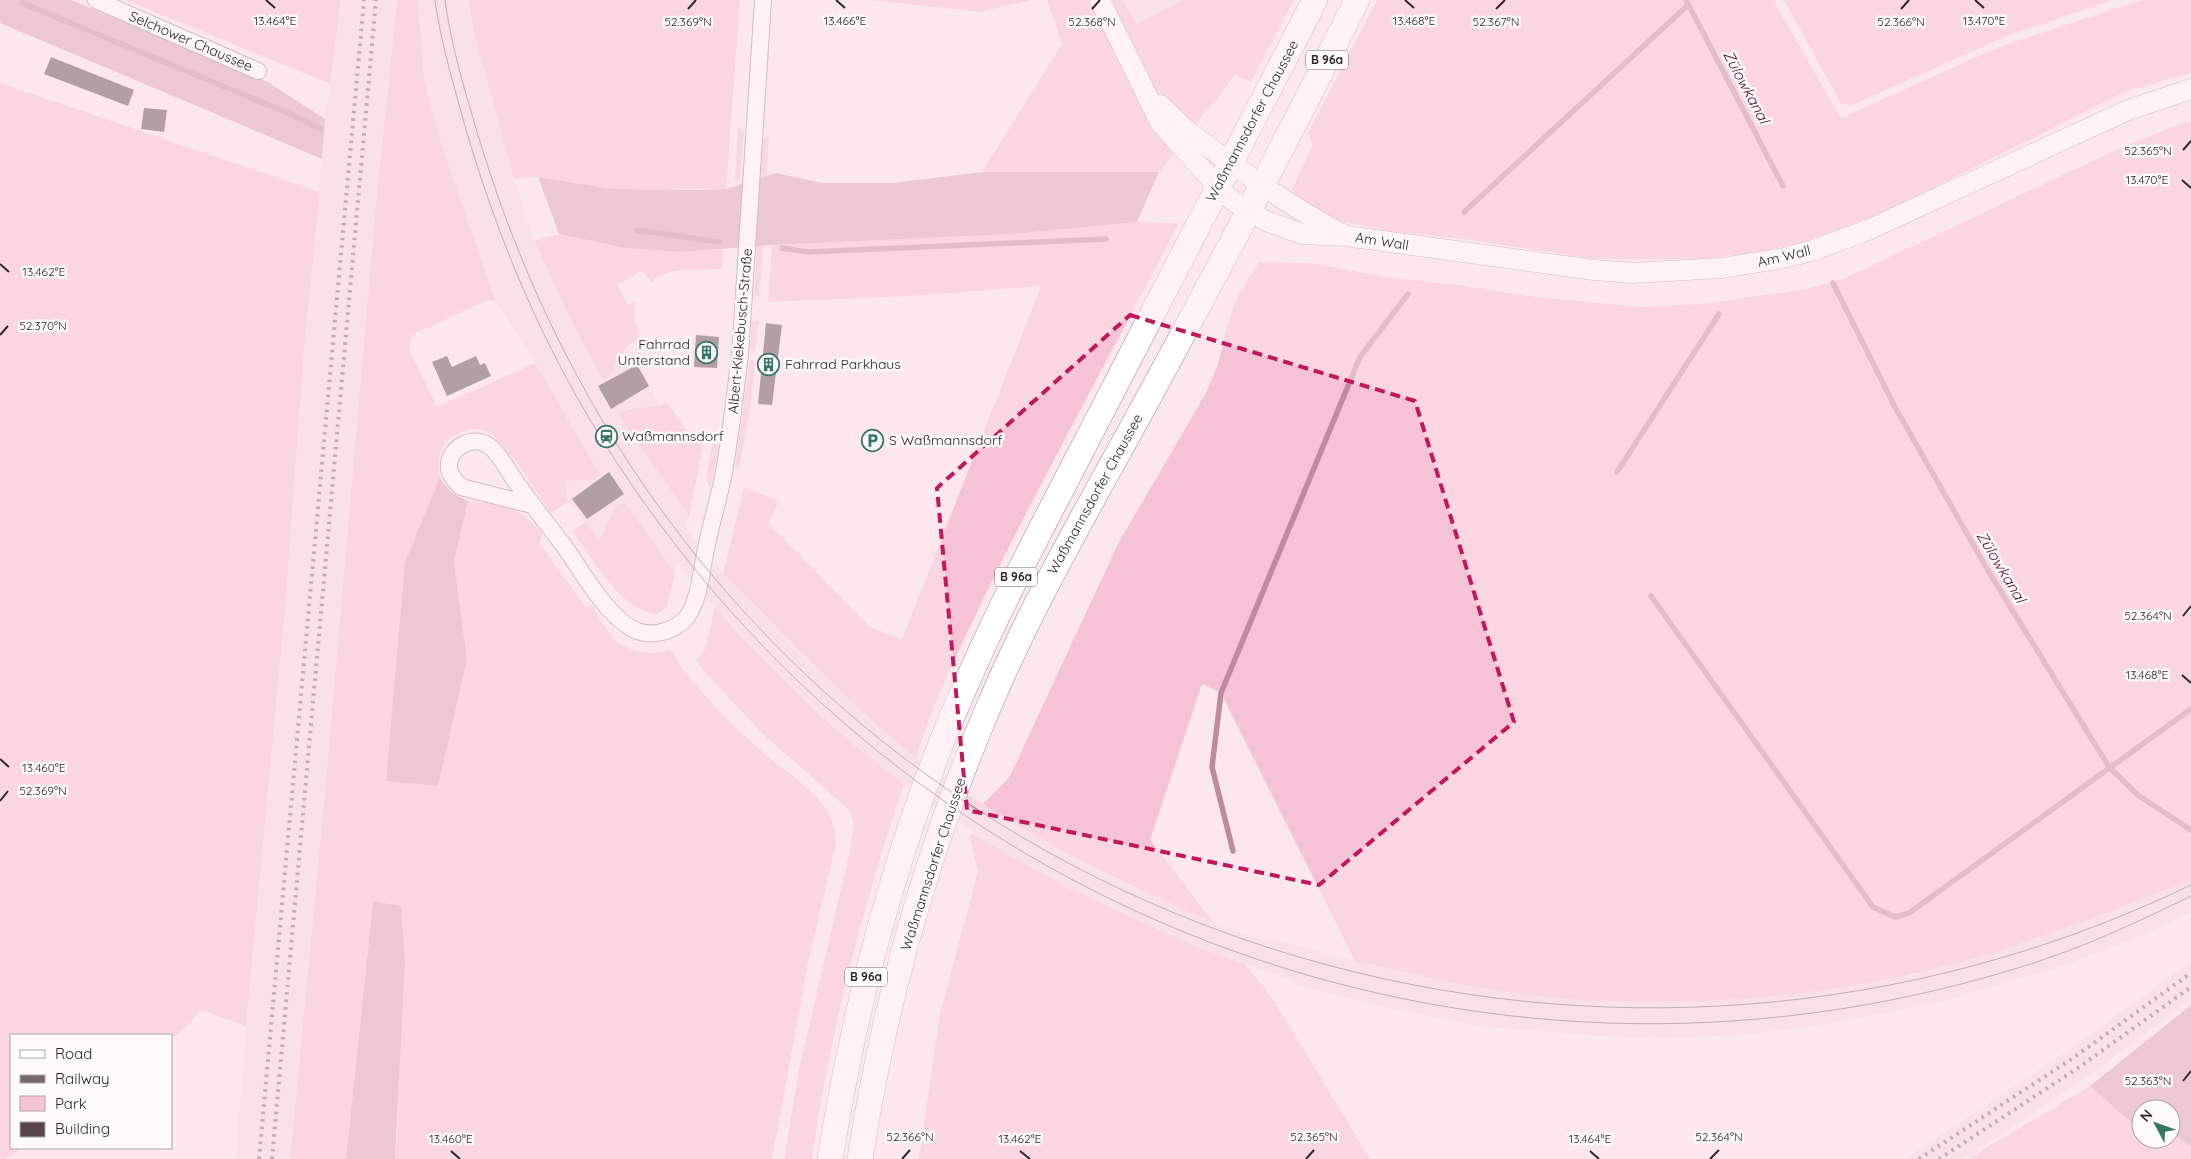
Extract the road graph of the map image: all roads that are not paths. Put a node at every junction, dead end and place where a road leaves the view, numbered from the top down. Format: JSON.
{"nodes":[{"id":1,"x":96,"y":0,"type":"edge"},
{"id":2,"x":763,"y":0,"type":"edge"},
{"id":3,"x":1100,"y":0,"type":"edge"},
{"id":4,"x":1315,"y":0,"type":"edge"},
{"id":5,"x":1357,"y":0,"type":"edge"},
{"id":6,"x":258,"y":70,"type":"dead end"},
{"id":7,"x":2191,"y":89,"type":"edge"},
{"id":8,"x":1149,"y":95,"type":"junction"},
{"id":9,"x":1231,"y":162,"type":"junction"},
{"id":10,"x":1262,"y":185,"type":"junction"},
{"id":11,"x":1218,"y":187,"type":"junction"},
{"id":12,"x":1248,"y":211,"type":"junction"},
{"id":13,"x":1346,"y":236,"type":"junction"},
{"id":14,"x":532,"y":505,"type":"junction"},
{"id":15,"x":830,"y":1159,"type":"edge"},
{"id":16,"x":860,"y":1159,"type":"edge"}],
"edges":[{"from":1,"to":6,"type":"street","name":"Selchower Chaussee"},
{"from":2,"to":14,"type":"street","name":"Albert-Kiekebusch-Straße"},
{"from":3,"to":8,"type":"street","name":"Am Wall"},
{"from":4,"to":9,"type":"main road","name":"Waßmannsdorfer Chaussee","number":"B 96a"},
{"from":5,"to":10,"type":"main road","name":"Waßmannsdorfer Chaussee","number":"B 96a"},
{"from":7,"to":13,"type":"street","name":"Am Wall"},
{"from":8,"to":9,"type":"street","name":"Am Wall"},
{"from":8,"to":11,"type":"street","name":"Am Wall"},
{"from":9,"to":10,"type":"street","name":"Am Wall"},
{"from":9,"to":11,"type":"main road","name":"Waßmannsdorfer Chaussee","number":"B 96a"},
{"from":10,"to":12,"type":"main road","name":"Waßmannsdorfer Chaussee","number":"B 96a"},
{"from":10,"to":13,"type":"street","name":"Am Wall"},
{"from":11,"to":12,"type":"street","name":"Am Wall"},
{"from":11,"to":15,"type":"main road","name":"Waßmannsdorfer Chaussee","number":"B 96a"},
{"from":12,"to":13,"type":"street","name":"Am Wall"},
{"from":12,"to":16,"type":"main road","name":"Waßmannsdorfer Chaussee","number":"B 96a"},
{"from":14,"to":14,"type":"street","name":"Albert-Kiekebusch-Straße"}]}
